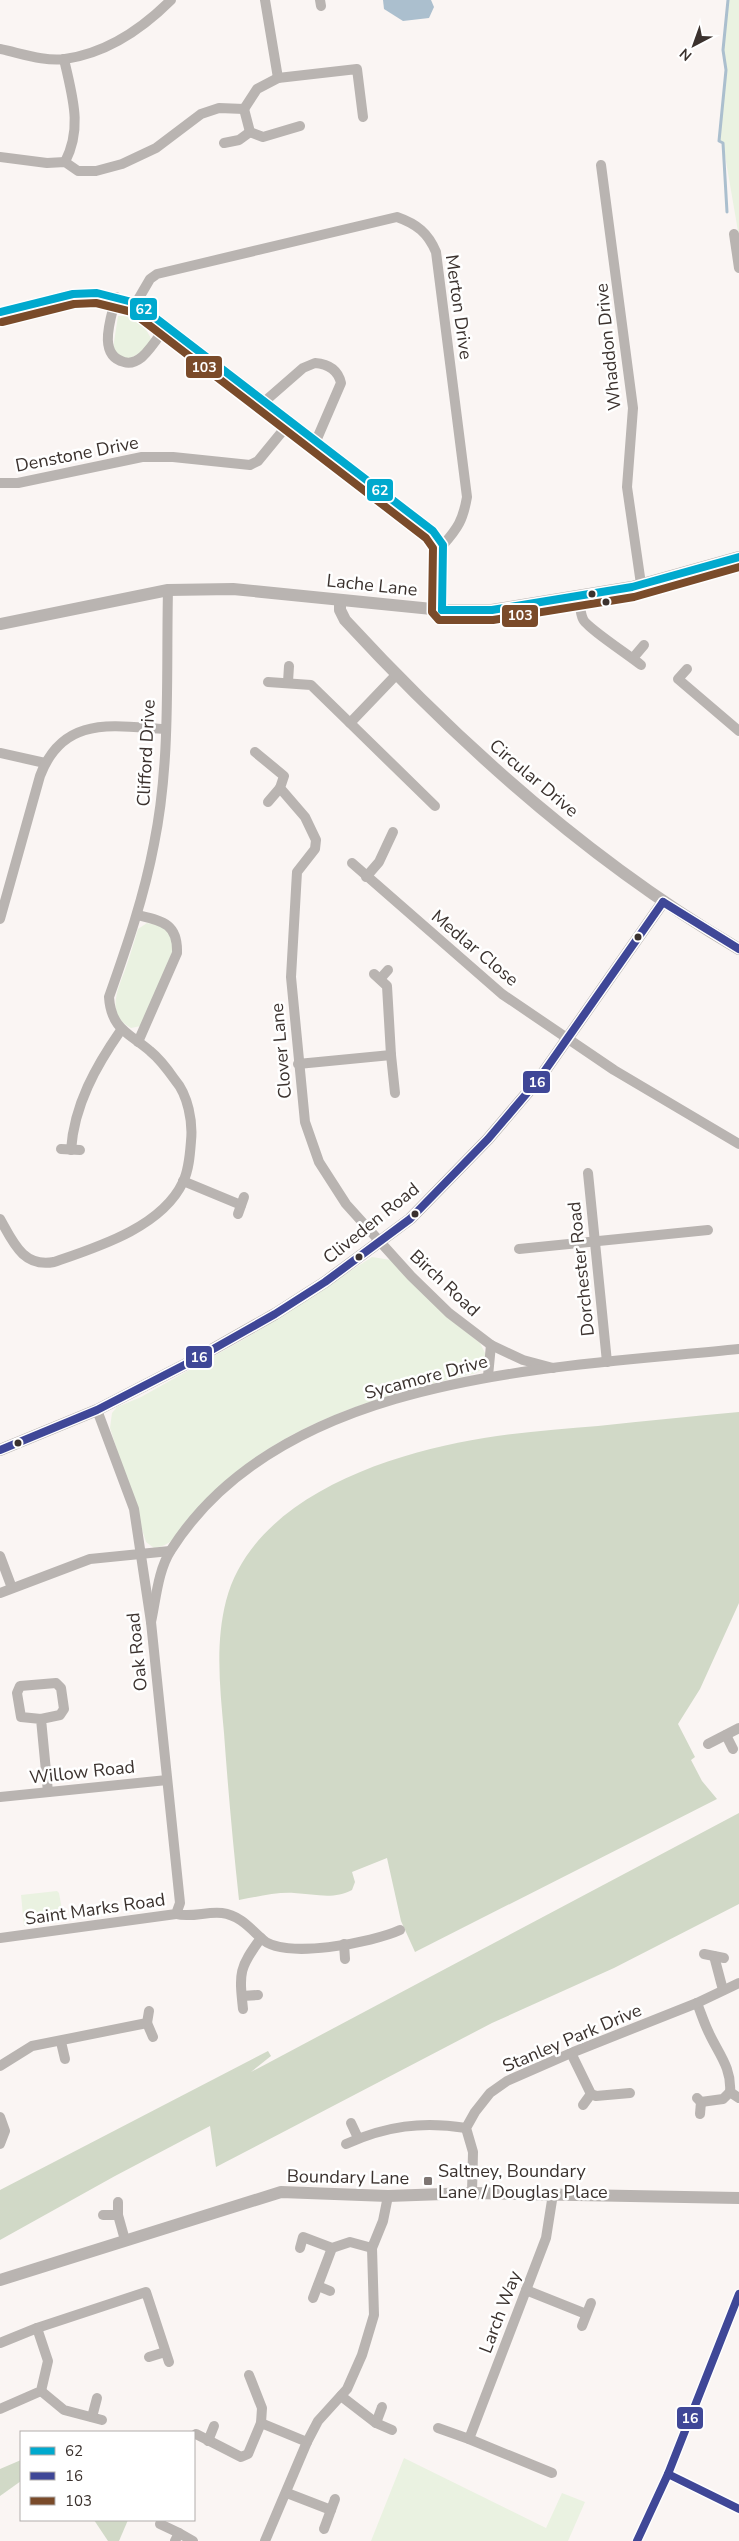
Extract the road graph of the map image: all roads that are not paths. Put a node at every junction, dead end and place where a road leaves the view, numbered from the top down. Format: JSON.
{"nodes":[{"id":1,"x":172,"y":0,"type":"edge"},
{"id":2,"x":265,"y":0,"type":"edge"},
{"id":3,"x":0,"y":49,"type":"edge"},
{"id":4,"x":64,"y":59,"type":"junction"},
{"id":5,"x":278,"y":78,"type":"junction"},
{"id":6,"x":244,"y":109,"type":"junction"},
{"id":7,"x":363,"y":117,"type":"dead end"},
{"id":8,"x":300,"y":126,"type":"dead end"},
{"id":9,"x":250,"y":132,"type":"junction"},
{"id":10,"x":224,"y":143,"type":"dead end"},
{"id":11,"x":0,"y":157,"type":"edge"},
{"id":12,"x":65,"y":162,"type":"junction"},
{"id":13,"x":601,"y":165,"type":"dead end"},
{"id":14,"x":734,"y":234,"type":"dead end"},
{"id":15,"x":739,"y":268,"type":"edge"},
{"id":16,"x":116,"y":297,"type":"junction"},
{"id":17,"x":136,"y":304,"type":"junction"},
{"id":18,"x":0,"y":312,"type":"edge"},
{"id":19,"x":166,"y":326,"type":"junction"},
{"id":20,"x":264,"y":402,"type":"junction"},
{"id":21,"x":290,"y":422,"type":"junction"},
{"id":22,"x":316,"y":440,"type":"junction"},
{"id":23,"x":0,"y":483,"type":"edge"},
{"id":24,"x":443,"y":545,"type":"junction"},
{"id":25,"x":739,"y":557,"type":"edge"},
{"id":26,"x":641,"y":584,"type":"junction"},
{"id":27,"x":168,"y":590,"type":"junction"},
{"id":28,"x":578,"y":596,"type":"junction"},
{"id":29,"x":340,"y":600,"type":"junction"},
{"id":30,"x":442,"y":610,"type":"junction"},
{"id":31,"x":0,"y":624,"type":"edge"},
{"id":32,"x":644,"y":645,"type":"dead end"},
{"id":33,"x":633,"y":658,"type":"junction"},
{"id":34,"x":641,"y":665,"type":"dead end"},
{"id":35,"x":289,"y":666,"type":"dead end"},
{"id":36,"x":687,"y":669,"type":"dead end"},
{"id":37,"x":396,"y":675,"type":"junction"},
{"id":38,"x":268,"y":682,"type":"dead end"},
{"id":39,"x":288,"y":682,"type":"junction"},
{"id":40,"x":350,"y":723,"type":"junction"},
{"id":41,"x":165,"y":729,"type":"junction"},
{"id":42,"x":739,"y":731,"type":"edge"},
{"id":43,"x":255,"y":752,"type":"dead end"},
{"id":44,"x":0,"y":753,"type":"edge"},
{"id":45,"x":45,"y":762,"type":"junction"},
{"id":46,"x":280,"y":788,"type":"junction"},
{"id":47,"x":268,"y":802,"type":"dead end"},
{"id":48,"x":435,"y":806,"type":"dead end"},
{"id":49,"x":393,"y":832,"type":"dead end"},
{"id":50,"x":352,"y":863,"type":"dead end"},
{"id":51,"x":366,"y":877,"type":"junction"},
{"id":52,"x":663,"y":902,"type":"junction"},
{"id":53,"x":137,"y":915,"type":"junction"},
{"id":54,"x":0,"y":919,"type":"edge"},
{"id":55,"x":739,"y":949,"type":"edge"},
{"id":56,"x":388,"y":970,"type":"dead end"},
{"id":57,"x":121,"y":1030,"type":"junction"},
{"id":58,"x":568,"y":1038,"type":"junction"},
{"id":59,"x":138,"y":1042,"type":"junction"},
{"id":60,"x":391,"y":1054,"type":"junction"},
{"id":61,"x":298,"y":1064,"type":"junction"},
{"id":62,"x":395,"y":1093,"type":"dead end"},
{"id":63,"x":739,"y":1144,"type":"edge"},
{"id":64,"x":71,"y":1150,"type":"dead end"},
{"id":65,"x":588,"y":1172,"type":"dead end"},
{"id":66,"x":183,"y":1182,"type":"junction"},
{"id":67,"x":241,"y":1205,"type":"dead end"},
{"id":68,"x":0,"y":1219,"type":"edge"},
{"id":69,"x":708,"y":1230,"type":"dead end"},
{"id":70,"x":380,"y":1243,"type":"junction"},
{"id":71,"x":596,"y":1243,"type":"junction"},
{"id":72,"x":519,"y":1249,"type":"dead end"},
{"id":73,"x":491,"y":1345,"type":"junction"},
{"id":74,"x":739,"y":1348,"type":"edge"},
{"id":75,"x":607,"y":1362,"type":"junction"},
{"id":76,"x":553,"y":1368,"type":"junction"},
{"id":77,"x":488,"y":1376,"type":"junction"},
{"id":78,"x":96,"y":1410,"type":"junction"},
{"id":79,"x":0,"y":1450,"type":"edge"},
{"id":80,"x":170,"y":1551,"type":"junction"},
{"id":81,"x":142,"y":1553,"type":"junction"},
{"id":82,"x":0,"y":1556,"type":"edge"},
{"id":83,"x":12,"y":1588,"type":"junction"},
{"id":84,"x":0,"y":1593,"type":"edge"},
{"id":85,"x":151,"y":1622,"type":"junction"},
{"id":86,"x":41,"y":1719,"type":"junction"},
{"id":87,"x":739,"y":1728,"type":"edge"},
{"id":88,"x":726,"y":1735,"type":"junction"},
{"id":89,"x":708,"y":1744,"type":"dead end"},
{"id":90,"x":733,"y":1749,"type":"dead end"},
{"id":91,"x":167,"y":1780,"type":"junction"},
{"id":92,"x":48,"y":1792,"type":"junction"},
{"id":93,"x":0,"y":1797,"type":"edge"},
{"id":94,"x":180,"y":1897,"type":"joint"},
{"id":95,"x":176,"y":1914,"type":"junction"},
{"id":96,"x":400,"y":1930,"type":"dead end"},
{"id":97,"x":0,"y":1938,"type":"edge"},
{"id":98,"x":262,"y":1938,"type":"junction"},
{"id":99,"x":344,"y":1944,"type":"junction"},
{"id":100,"x":724,"y":1958,"type":"dead end"},
{"id":101,"x":346,"y":1959,"type":"dead end"},
{"id":102,"x":739,"y":1983,"type":"edge"},
{"id":103,"x":723,"y":1990,"type":"junction"},
{"id":104,"x":258,"y":1995,"type":"dead end"},
{"id":105,"x":242,"y":1996,"type":"junction"},
{"id":106,"x":696,"y":2003,"type":"junction"},
{"id":107,"x":244,"y":2008,"type":"dead end"},
{"id":108,"x":149,"y":2011,"type":"dead end"},
{"id":109,"x":146,"y":2023,"type":"junction"},
{"id":110,"x":153,"y":2036,"type":"dead end"},
{"id":111,"x":61,"y":2042,"type":"junction"},
{"id":112,"x":571,"y":2053,"type":"junction"},
{"id":113,"x":65,"y":2059,"type":"dead end"},
{"id":114,"x":0,"y":2066,"type":"edge"},
{"id":115,"x":630,"y":2093,"type":"dead end"},
{"id":116,"x":591,"y":2094,"type":"junction"},
{"id":117,"x":735,"y":2095,"type":"edge"},
{"id":118,"x":582,"y":2105,"type":"dead end"},
{"id":119,"x":700,"y":2114,"type":"dead end"},
{"id":120,"x":0,"y":2117,"type":"edge"},
{"id":121,"x":350,"y":2123,"type":"dead end"},
{"id":122,"x":466,"y":2128,"type":"junction"},
{"id":123,"x":358,"y":2138,"type":"junction"},
{"id":124,"x":0,"y":2144,"type":"edge"},
{"id":125,"x":346,"y":2144,"type":"dead end"},
{"id":126,"x":472,"y":2193,"type":"junction"},
{"id":127,"x":553,"y":2194,"type":"junction"},
{"id":128,"x":388,"y":2196,"type":"junction"},
{"id":129,"x":739,"y":2198,"type":"edge"},
{"id":130,"x":118,"y":2202,"type":"dead end"},
{"id":131,"x":103,"y":2215,"type":"dead end"},
{"id":132,"x":118,"y":2215,"type":"junction"},
{"id":133,"x":125,"y":2240,"type":"junction"},
{"id":134,"x":300,"y":2248,"type":"dead end"},
{"id":135,"x":332,"y":2248,"type":"junction"},
{"id":136,"x":372,"y":2248,"type":"junction"},
{"id":137,"x":0,"y":2280,"type":"edge"},
{"id":138,"x":318,"y":2286,"type":"junction"},
{"id":139,"x":330,"y":2290,"type":"dead end"},
{"id":140,"x":526,"y":2290,"type":"junction"},
{"id":141,"x":313,"y":2298,"type":"dead end"},
{"id":142,"x":738,"y":2299,"type":"edge"},
{"id":143,"x":591,"y":2303,"type":"dead end"},
{"id":144,"x":586,"y":2314,"type":"junction"},
{"id":145,"x":582,"y":2326,"type":"dead end"},
{"id":146,"x":37,"y":2328,"type":"junction"},
{"id":147,"x":0,"y":2343,"type":"edge"},
{"id":148,"x":148,"y":2357,"type":"dead end"},
{"id":149,"x":249,"y":2375,"type":"dead end"},
{"id":150,"x":41,"y":2391,"type":"junction"},
{"id":151,"x":341,"y":2396,"type":"junction"},
{"id":152,"x":97,"y":2398,"type":"dead end"},
{"id":153,"x":382,"y":2407,"type":"dead end"},
{"id":154,"x":0,"y":2409,"type":"edge"},
{"id":155,"x":92,"y":2417,"type":"junction"},
{"id":156,"x":102,"y":2420,"type":"dead end"},
{"id":157,"x":261,"y":2423,"type":"junction"},
{"id":158,"x":376,"y":2423,"type":"junction"},
{"id":159,"x":214,"y":2426,"type":"dead end"},
{"id":160,"x":438,"y":2428,"type":"dead end"},
{"id":161,"x":392,"y":2430,"type":"dead end"},
{"id":162,"x":196,"y":2434,"type":"dead end"},
{"id":163,"x":469,"y":2439,"type":"junction"},
{"id":164,"x":208,"y":2441,"type":"junction"},
{"id":165,"x":307,"y":2442,"type":"junction"},
{"id":166,"x":552,"y":2473,"type":"dead end"},
{"id":167,"x":668,"y":2474,"type":"junction"},
{"id":168,"x":287,"y":2493,"type":"junction"},
{"id":169,"x":336,"y":2499,"type":"dead end"},
{"id":170,"x":739,"y":2509,"type":"edge"},
{"id":171,"x":331,"y":2510,"type":"junction"},
{"id":172,"x":160,"y":2524,"type":"dead end"},
{"id":173,"x":324,"y":2529,"type":"dead end"},
{"id":174,"x":177,"y":2537,"type":"edge"},
{"id":175,"x":193,"y":2541,"type":"edge"},
{"id":176,"x":265,"y":2541,"type":"edge"},
{"id":177,"x":638,"y":2541,"type":"edge"}],
"edges":[{"from":1,"to":4,"type":"street"},
{"from":2,"to":5,"type":"street"},
{"from":3,"to":4,"type":"street"},
{"from":4,"to":12,"type":"street"},
{"from":5,"to":6,"type":"street"},
{"from":5,"to":7,"type":"street"},
{"from":6,"to":9,"type":"street"},
{"from":6,"to":12,"type":"street"},
{"from":8,"to":9,"type":"street"},
{"from":9,"to":10,"type":"street"},
{"from":11,"to":12,"type":"street"},
{"from":13,"to":26,"type":"street","name":"Whaddon Drive"},
{"from":14,"to":15,"type":"street"},
{"from":16,"to":17,"type":"street"},
{"from":16,"to":18,"type":"street"},
{"from":16,"to":19,"type":"street"},
{"from":17,"to":19,"type":"street"},
{"from":17,"to":24,"type":"street","name":"Merton Drive"},
{"from":19,"to":20,"type":"street"},
{"from":20,"to":21,"type":"street"},
{"from":20,"to":22,"type":"street"},
{"from":21,"to":22,"type":"street"},
{"from":21,"to":23,"type":"street","name":"Denstone Drive"},
{"from":22,"to":24,"type":"street"},
{"from":24,"to":30,"type":"street"},
{"from":25,"to":26,"type":"street","name":"Lache Lane"},
{"from":26,"to":28,"type":"street","name":"Lache Lane"},
{"from":27,"to":29,"type":"street","name":"Lache Lane"},
{"from":27,"to":31,"type":"street","name":"Lache Lane"},
{"from":27,"to":41,"type":"street","name":"Clifford Drive"},
{"from":28,"to":30,"type":"street","name":"Lache Lane"},
{"from":28,"to":33,"type":"street"},
{"from":29,"to":30,"type":"street","name":"Lache Lane"},
{"from":29,"to":37,"type":"street","name":"Circular Drive"},
{"from":32,"to":33,"type":"street"},
{"from":33,"to":34,"type":"street"},
{"from":35,"to":39,"type":"street"},
{"from":36,"to":42,"type":"street"},
{"from":37,"to":40,"type":"street"},
{"from":37,"to":52,"type":"street","name":"Circular Drive"},
{"from":38,"to":39,"type":"street"},
{"from":39,"to":40,"type":"street"},
{"from":40,"to":48,"type":"street"},
{"from":41,"to":45,"type":"street"},
{"from":41,"to":53,"type":"street","name":"Clifford Drive"},
{"from":43,"to":46,"type":"street"},
{"from":44,"to":45,"type":"street"},
{"from":45,"to":54,"type":"street"},
{"from":46,"to":47,"type":"street"},
{"from":46,"to":61,"type":"street","name":"Clover Lane"},
{"from":49,"to":51,"type":"street"},
{"from":50,"to":51,"type":"street","name":"Medlar Close"},
{"from":51,"to":58,"type":"street","name":"Medlar Close"},
{"from":52,"to":55,"type":"street","name":"Circular Drive"},
{"from":52,"to":58,"type":"street","name":"Cliveden Road"},
{"from":53,"to":57,"type":"street","name":"Clifford Drive"},
{"from":53,"to":59,"type":"street"},
{"from":56,"to":60,"type":"street"},
{"from":57,"to":59,"type":"street"},
{"from":57,"to":64,"type":"street"},
{"from":58,"to":63,"type":"street"},
{"from":58,"to":70,"type":"street","name":"Cliveden Road"},
{"from":59,"to":66,"type":"street"},
{"from":60,"to":61,"type":"street"},
{"from":60,"to":62,"type":"street"},
{"from":61,"to":70,"type":"street","name":"Clover Lane"},
{"from":65,"to":71,"type":"street","name":"Dorchester Road"},
{"from":66,"to":67,"type":"street"},
{"from":66,"to":68,"type":"street"},
{"from":69,"to":71,"type":"street"},
{"from":70,"to":73,"type":"street","name":"Birch Road"},
{"from":70,"to":78,"type":"street","name":"Cliveden Road"},
{"from":71,"to":72,"type":"street"},
{"from":71,"to":75,"type":"street","name":"Dorchester Road"},
{"from":73,"to":76,"type":"street","name":"Birch Road"},
{"from":73,"to":77,"type":"street"},
{"from":74,"to":75,"type":"street","name":"Sycamore Drive"},
{"from":75,"to":76,"type":"street","name":"Sycamore Drive"},
{"from":76,"to":77,"type":"street","name":"Sycamore Drive"},
{"from":77,"to":80,"type":"street","name":"Sycamore Drive"},
{"from":78,"to":79,"type":"street","name":"Cliveden Road"},
{"from":78,"to":81,"type":"street","name":"Oak Road"},
{"from":80,"to":81,"type":"street"},
{"from":80,"to":85,"type":"street","name":"Sycamore Drive"},
{"from":81,"to":83,"type":"street"},
{"from":81,"to":85,"type":"street","name":"Oak Road"},
{"from":82,"to":83,"type":"street"},
{"from":83,"to":84,"type":"street"},
{"from":85,"to":91,"type":"street","name":"Oak Road"},
{"from":86,"to":86,"type":"street"},
{"from":86,"to":92,"type":"street"},
{"from":87,"to":88,"type":"street"},
{"from":88,"to":89,"type":"street"},
{"from":88,"to":90,"type":"street"},
{"from":91,"to":92,"type":"street","name":"Willow Road"},
{"from":91,"to":94,"type":"street","name":"Oak Road"},
{"from":92,"to":93,"type":"street","name":"Willow Road"},
{"from":94,"to":95,"type":"street","name":"Saint Marks Road"},
{"from":95,"to":97,"type":"street","name":"Saint Marks Road"},
{"from":95,"to":98,"type":"street"},
{"from":96,"to":99,"type":"street"},
{"from":98,"to":99,"type":"street"},
{"from":98,"to":105,"type":"street"},
{"from":99,"to":101,"type":"street"},
{"from":100,"to":103,"type":"street"},
{"from":102,"to":103,"type":"street","name":"Stanley Park Drive"},
{"from":103,"to":106,"type":"street","name":"Stanley Park Drive"},
{"from":104,"to":105,"type":"street"},
{"from":105,"to":107,"type":"street"},
{"from":106,"to":112,"type":"street","name":"Stanley Park Drive"},
{"from":106,"to":117,"type":"street"},
{"from":108,"to":109,"type":"street"},
{"from":109,"to":110,"type":"street"},
{"from":109,"to":111,"type":"street"},
{"from":111,"to":113,"type":"street"},
{"from":111,"to":114,"type":"street"},
{"from":112,"to":116,"type":"street"},
{"from":112,"to":122,"type":"street","name":"Stanley Park Drive"},
{"from":115,"to":116,"type":"street"},
{"from":116,"to":118,"type":"street"},
{"from":117,"to":119,"type":"street"},
{"from":120,"to":124,"type":"street"},
{"from":121,"to":123,"type":"street"},
{"from":122,"to":123,"type":"street"},
{"from":122,"to":126,"type":"street"},
{"from":123,"to":125,"type":"street"},
{"from":126,"to":127,"type":"street","name":"Boundary Lane"},
{"from":126,"to":128,"type":"street","name":"Boundary Lane"},
{"from":127,"to":129,"type":"street","name":"Boundary Lane"},
{"from":127,"to":140,"type":"street","name":"Larch Way"},
{"from":128,"to":133,"type":"street","name":"Boundary Lane"},
{"from":128,"to":136,"type":"street"},
{"from":130,"to":132,"type":"street"},
{"from":131,"to":132,"type":"street"},
{"from":132,"to":133,"type":"street"},
{"from":133,"to":137,"type":"street","name":"Boundary Lane"},
{"from":134,"to":135,"type":"street"},
{"from":135,"to":136,"type":"street"},
{"from":135,"to":138,"type":"street"},
{"from":136,"to":151,"type":"street"},
{"from":138,"to":139,"type":"street"},
{"from":138,"to":141,"type":"street"},
{"from":140,"to":144,"type":"street"},
{"from":140,"to":163,"type":"street","name":"Larch Way"},
{"from":142,"to":167,"type":"street"},
{"from":143,"to":144,"type":"street"},
{"from":144,"to":145,"type":"street"},
{"from":146,"to":147,"type":"street"},
{"from":146,"to":148,"type":"street"},
{"from":146,"to":150,"type":"street"},
{"from":149,"to":157,"type":"street"},
{"from":150,"to":154,"type":"street"},
{"from":150,"to":155,"type":"street"},
{"from":151,"to":158,"type":"street"},
{"from":151,"to":165,"type":"street"},
{"from":152,"to":155,"type":"street"},
{"from":153,"to":158,"type":"street"},
{"from":155,"to":156,"type":"street"},
{"from":157,"to":164,"type":"street"},
{"from":157,"to":165,"type":"street"},
{"from":158,"to":161,"type":"street"},
{"from":159,"to":164,"type":"street"},
{"from":160,"to":163,"type":"street"},
{"from":162,"to":164,"type":"street"},
{"from":163,"to":166,"type":"street"},
{"from":165,"to":168,"type":"street"},
{"from":167,"to":170,"type":"street"},
{"from":167,"to":177,"type":"street"},
{"from":168,"to":171,"type":"street"},
{"from":168,"to":176,"type":"street"},
{"from":169,"to":171,"type":"street"},
{"from":171,"to":173,"type":"street"},
{"from":172,"to":174,"type":"street"},
{"from":174,"to":175,"type":"street"}]}
